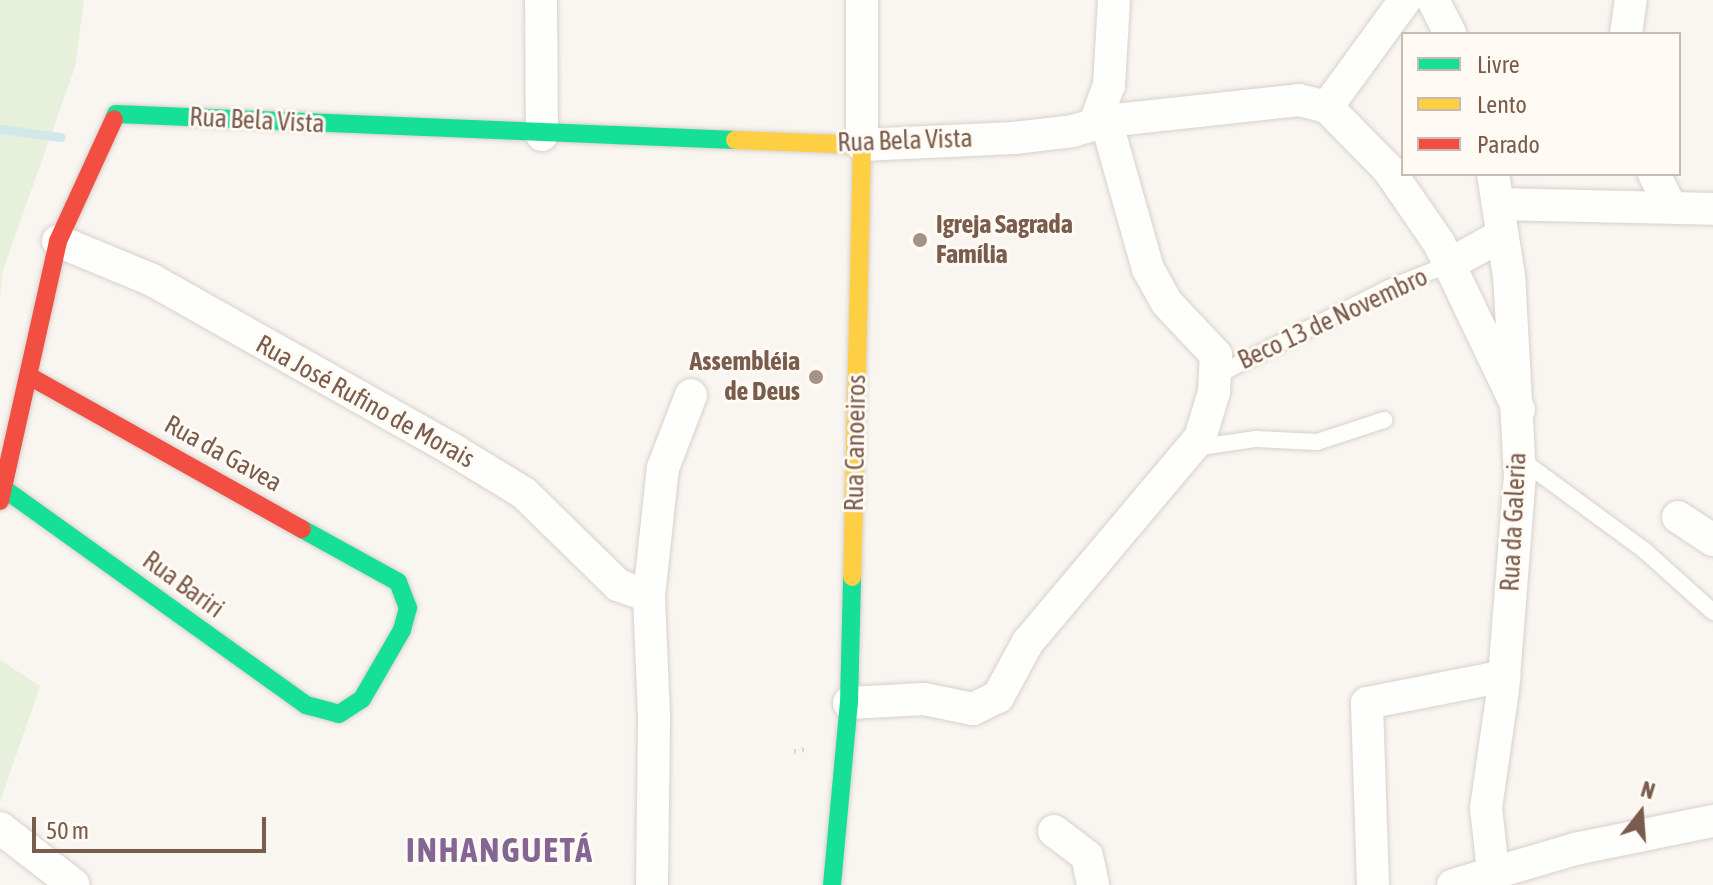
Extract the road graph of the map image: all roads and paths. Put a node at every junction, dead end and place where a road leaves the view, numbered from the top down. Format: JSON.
{"nodes":[{"id":1,"x":541,"y":0,"type":"edge"},
{"id":2,"x":862,"y":0,"type":"edge"},
{"id":3,"x":1114,"y":0,"type":"edge"},
{"id":4,"x":1405,"y":0,"type":"edge"},
{"id":5,"x":1433,"y":0,"type":"edge"},
{"id":6,"x":1631,"y":0,"type":"edge"},
{"id":7,"x":1449,"y":32,"type":"edge"},
{"id":8,"x":1626,"y":32,"type":"edge"},
{"id":9,"x":1327,"y":107,"type":"junction"},
{"id":10,"x":1101,"y":122,"type":"junction"},
{"id":11,"x":542,"y":135,"type":"junction"},
{"id":12,"x":862,"y":145,"type":"junction"},
{"id":13,"x":1655,"y":176,"type":"edge"},
{"id":14,"x":1495,"y":189,"type":"edge"},
{"id":15,"x":1670,"y":205,"type":"junction"},
{"id":16,"x":1713,"y":209,"type":"edge"},
{"id":17,"x":61,"y":230,"type":"junction"},
{"id":18,"x":1502,"y":235,"type":"junction"},
{"id":19,"x":1450,"y":264,"type":"junction"},
{"id":20,"x":1215,"y":369,"type":"junction"},
{"id":21,"x":29,"y":376,"type":"junction"},
{"id":22,"x":691,"y":395,"type":"dead end"},
{"id":23,"x":1519,"y":410,"type":"junction"},
{"id":24,"x":1384,"y":420,"type":"dead end"},
{"id":25,"x":1191,"y":449,"type":"junction"},
{"id":26,"x":1519,"y":458,"type":"junction"},
{"id":27,"x":2,"y":494,"type":"edge"},
{"id":28,"x":1678,"y":517,"type":"dead end"},
{"id":29,"x":1713,"y":540,"type":"edge"},
{"id":30,"x":649,"y":596,"type":"junction"},
{"id":31,"x":1713,"y":612,"type":"edge"},
{"id":32,"x":1504,"y":676,"type":"junction"},
{"id":33,"x":849,"y":703,"type":"junction"},
{"id":34,"x":339,"y":714,"type":"joint"},
{"id":35,"x":1713,"y":821,"type":"edge"},
{"id":36,"x":0,"y":828,"type":"edge"},
{"id":37,"x":1054,"y":831,"type":"dead end"},
{"id":38,"x":1493,"y":871,"type":"junction"},
{"id":39,"x":74,"y":885,"type":"edge"},
{"id":40,"x":652,"y":885,"type":"edge"},
{"id":41,"x":832,"y":885,"type":"edge"},
{"id":42,"x":1093,"y":885,"type":"edge"},
{"id":43,"x":1373,"y":885,"type":"edge"},
{"id":44,"x":1453,"y":885,"type":"edge"}],
"edges":[{"from":1,"to":11,"type":"street"},
{"from":2,"to":12,"type":"street","name":"Rua Canoeiros"},
{"from":3,"to":10,"type":"street"},
{"from":4,"to":9,"type":"street"},
{"from":5,"to":7,"type":"street"},
{"from":6,"to":8,"type":"street"},
{"from":9,"to":10,"type":"street","name":"Rua Bela Vista"},
{"from":9,"to":19,"type":"street"},
{"from":10,"to":12,"type":"street","name":"Rua Bela Vista"},
{"from":10,"to":20,"type":"street"},
{"from":11,"to":12,"type":"street","name":"Rua Bela Vista"},
{"from":11,"to":17,"type":"street","name":"Rua Bela Vista"},
{"from":12,"to":33,"type":"street","name":"Rua Canoeiros"},
{"from":13,"to":15,"type":"street"},
{"from":14,"to":15,"type":"street"},
{"from":14,"to":18,"type":"street","name":"Rua da Galeria"},
{"from":15,"to":16,"type":"street"},
{"from":17,"to":21,"type":"street"},
{"from":17,"to":30,"type":"street","name":"Rua José Rufino de Morais"},
{"from":18,"to":19,"type":"street"},
{"from":18,"to":23,"type":"street","name":"Rua da Galeria"},
{"from":19,"to":20,"type":"lane","name":"Beco 13 de Novembro"},
{"from":19,"to":23,"type":"street"},
{"from":20,"to":25,"type":"street"},
{"from":21,"to":27,"type":"street"},
{"from":21,"to":34,"type":"street","name":"Rua da Gavea"},
{"from":22,"to":30,"type":"street"},
{"from":23,"to":26,"type":"street","name":"Rua da Galeria"},
{"from":24,"to":25,"type":"lane"},
{"from":25,"to":33,"type":"street"},
{"from":26,"to":31,"type":"lane"},
{"from":26,"to":32,"type":"street","name":"Rua da Galeria"},
{"from":27,"to":34,"type":"street","name":"Rua Bariri"},
{"from":28,"to":29,"type":"street"},
{"from":30,"to":40,"type":"street"},
{"from":32,"to":38,"type":"street","name":"Rua da Galeria"},
{"from":32,"to":43,"type":"street"},
{"from":33,"to":41,"type":"street","name":"Rua Canoeiros"},
{"from":35,"to":38,"type":"street"},
{"from":36,"to":39,"type":"street"},
{"from":37,"to":42,"type":"street"},
{"from":38,"to":44,"type":"street"}]}
